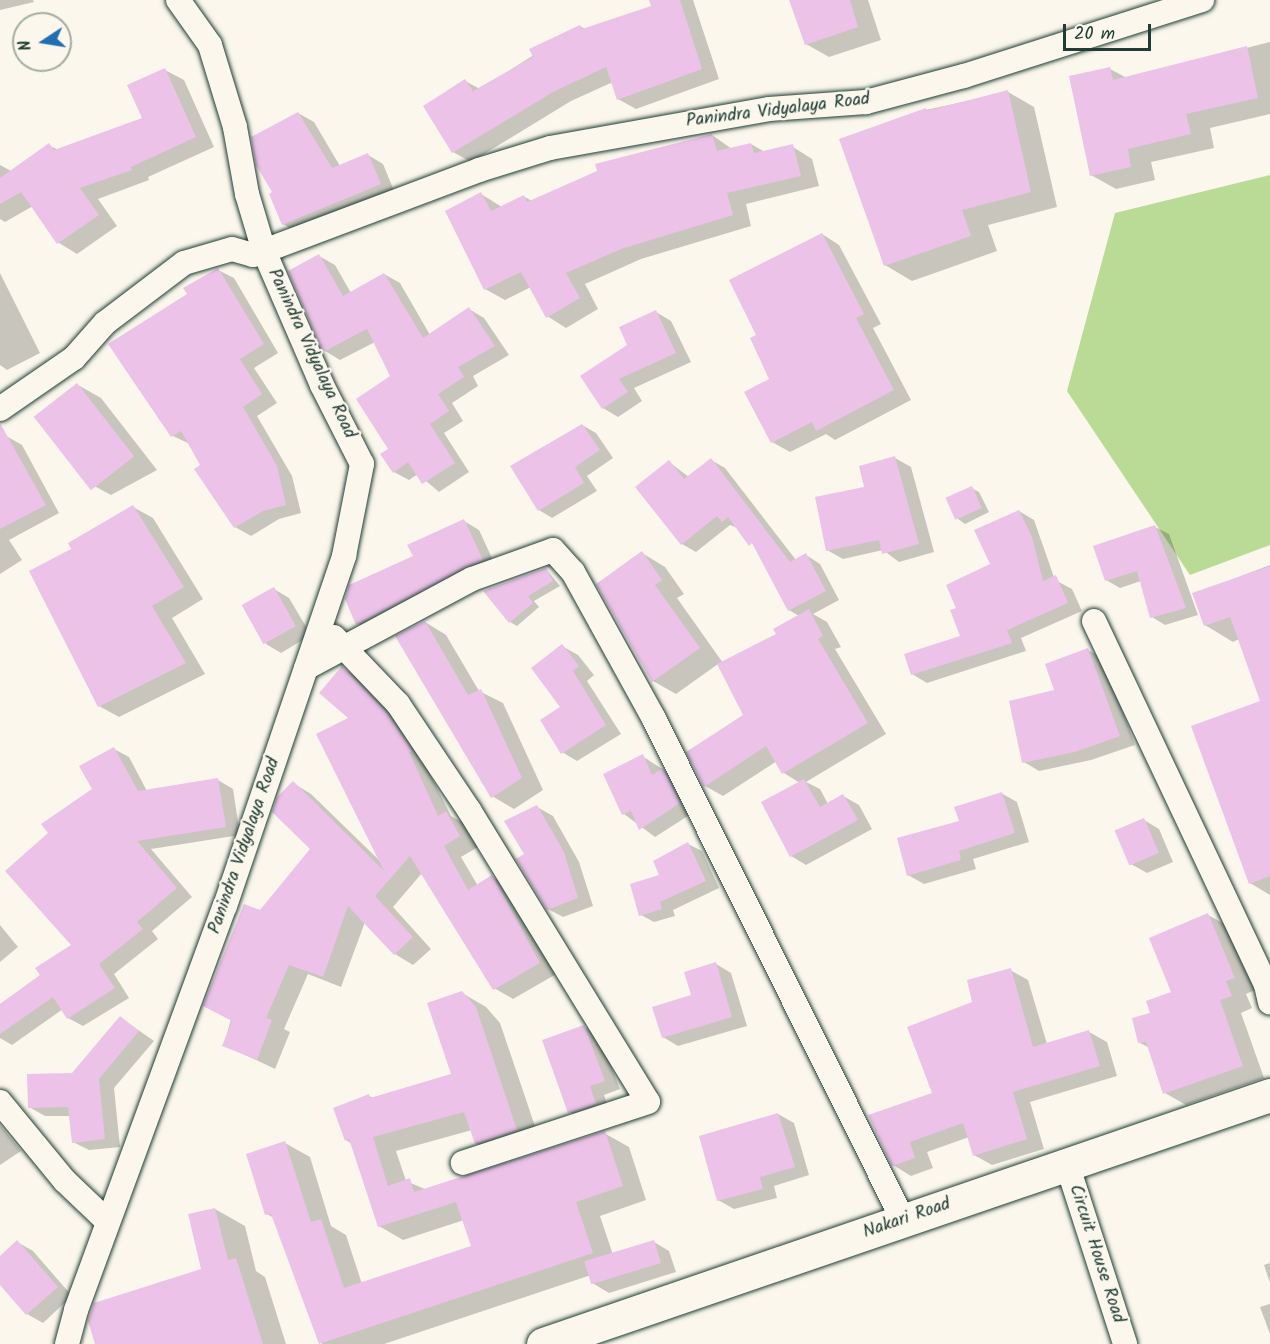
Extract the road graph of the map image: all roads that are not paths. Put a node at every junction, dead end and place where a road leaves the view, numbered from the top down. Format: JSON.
{"nodes":[{"id":1,"x":178,"y":0,"type":"edge"},
{"id":2,"x":1202,"y":0,"type":"edge"},
{"id":3,"x":264,"y":251,"type":"junction"},
{"id":4,"x":0,"y":409,"type":"edge"},
{"id":5,"x":1094,"y":621,"type":"dead end"},
{"id":6,"x":320,"y":627,"type":"junction"},
{"id":7,"x":346,"y":646,"type":"junction"},
{"id":8,"x":306,"y":668,"type":"junction"},
{"id":9,"x":1270,"y":1003,"type":"edge"},
{"id":10,"x":1270,"y":1095,"type":"edge"},
{"id":11,"x":0,"y":1102,"type":"edge"},
{"id":12,"x":463,"y":1163,"type":"dead end"},
{"id":13,"x":1067,"y":1164,"type":"junction"},
{"id":14,"x":903,"y":1220,"type":"junction"},
{"id":15,"x":108,"y":1222,"type":"junction"},
{"id":16,"x":67,"y":1344,"type":"edge"},
{"id":17,"x":543,"y":1344,"type":"edge"},
{"id":18,"x":1125,"y":1344,"type":"edge"}],
"edges":[{"from":1,"to":3,"type":"street"},
{"from":2,"to":3,"type":"street","name":"Panindra Vidyalaya Road"},
{"from":3,"to":4,"type":"street"},
{"from":3,"to":6,"type":"street","name":"Panindra Vidyalaya Road"},
{"from":5,"to":9,"type":"street"},
{"from":6,"to":7,"type":"street"},
{"from":6,"to":8,"type":"street","name":"Panindra Vidyalaya Road"},
{"from":7,"to":8,"type":"street"},
{"from":7,"to":12,"type":"street"},
{"from":7,"to":14,"type":"street"},
{"from":8,"to":15,"type":"street","name":"Panindra Vidyalaya Road"},
{"from":10,"to":13,"type":"street","name":"Nakari Road"},
{"from":11,"to":15,"type":"street"},
{"from":13,"to":14,"type":"street","name":"Nakari Road"},
{"from":13,"to":18,"type":"street","name":"Circuit House Road"},
{"from":14,"to":17,"type":"street","name":"Nakari Road"},
{"from":15,"to":16,"type":"street","name":"Panindra Vidyalaya Road"}]}
